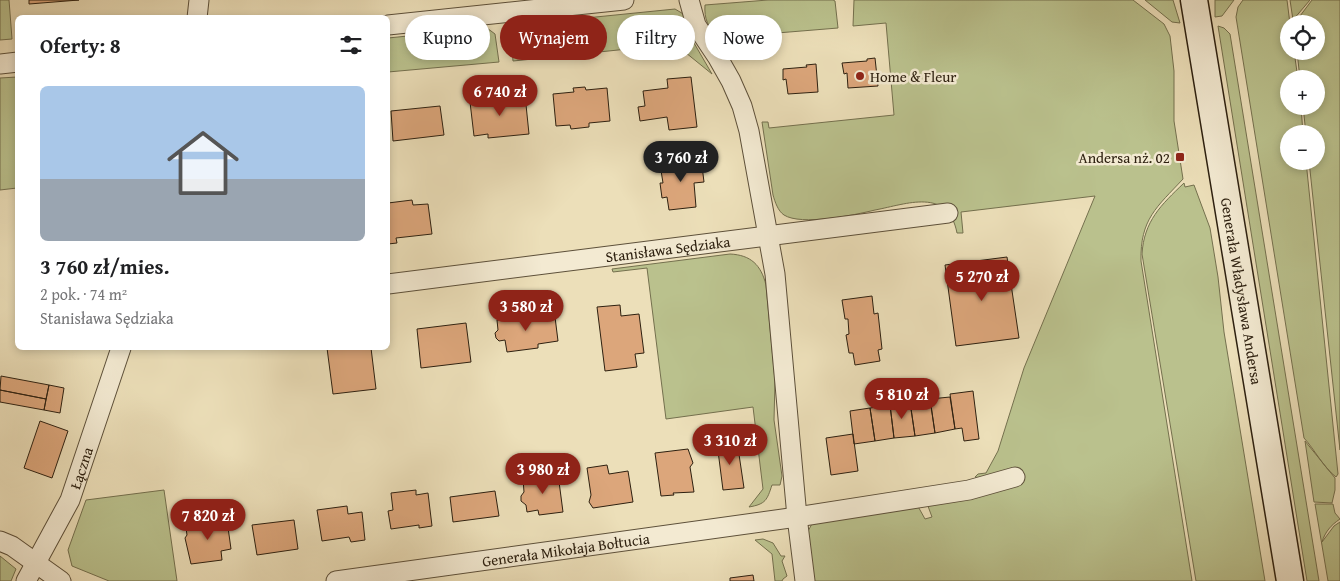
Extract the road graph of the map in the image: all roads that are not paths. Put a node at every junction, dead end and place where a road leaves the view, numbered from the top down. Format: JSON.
{"nodes":[{"id":1,"x":199,"y":0,"type":"edge"},
{"id":2,"x":624,"y":0,"type":"edge"},
{"id":3,"x":689,"y":0,"type":"edge"},
{"id":4,"x":1194,"y":0,"type":"edge"},
{"id":5,"x":198,"y":15,"type":"edge"},
{"id":6,"x":390,"y":25,"type":"edge"},
{"id":7,"x":15,"y":62,"type":"edge"},
{"id":8,"x":0,"y":64,"type":"edge"},
{"id":9,"x":948,"y":213,"type":"dead end"},
{"id":10,"x":767,"y":236,"type":"junction"},
{"id":11,"x":390,"y":284,"type":"edge"},
{"id":12,"x":120,"y":350,"type":"edge"},
{"id":13,"x":1015,"y":477,"type":"dead end"},
{"id":14,"x":797,"y":517,"type":"junction"},
{"id":15,"x":0,"y":541,"type":"edge"},
{"id":16,"x":36,"y":564,"type":"junction"},
{"id":17,"x":26,"y":581,"type":"edge"},
{"id":18,"x":61,"y":581,"type":"edge"},
{"id":19,"x":336,"y":581,"type":"edge"},
{"id":20,"x":805,"y":581,"type":"edge"},
{"id":21,"x":1290,"y":581,"type":"edge"}],
"edges":[{"from":1,"to":5,"type":"street"},
{"from":2,"to":6,"type":"street"},
{"from":3,"to":10,"type":"street"},
{"from":4,"to":21,"type":"main road","name":"Generała Władysława Andersa"},
{"from":7,"to":8,"type":"street"},
{"from":9,"to":10,"type":"street","name":"Stanisława Sędziaka"},
{"from":10,"to":11,"type":"street","name":"Stanisława Sędziaka"},
{"from":10,"to":14,"type":"street"},
{"from":12,"to":16,"type":"street","name":"Łączna"},
{"from":13,"to":14,"type":"street","name":"Generała Mikołaja Bołtucia"},
{"from":14,"to":19,"type":"street","name":"Generała Mikołaja Bołtucia"},
{"from":14,"to":20,"type":"street"},
{"from":15,"to":16,"type":"street"},
{"from":16,"to":17,"type":"street","name":"Łączna"},
{"from":16,"to":18,"type":"street"}]}
